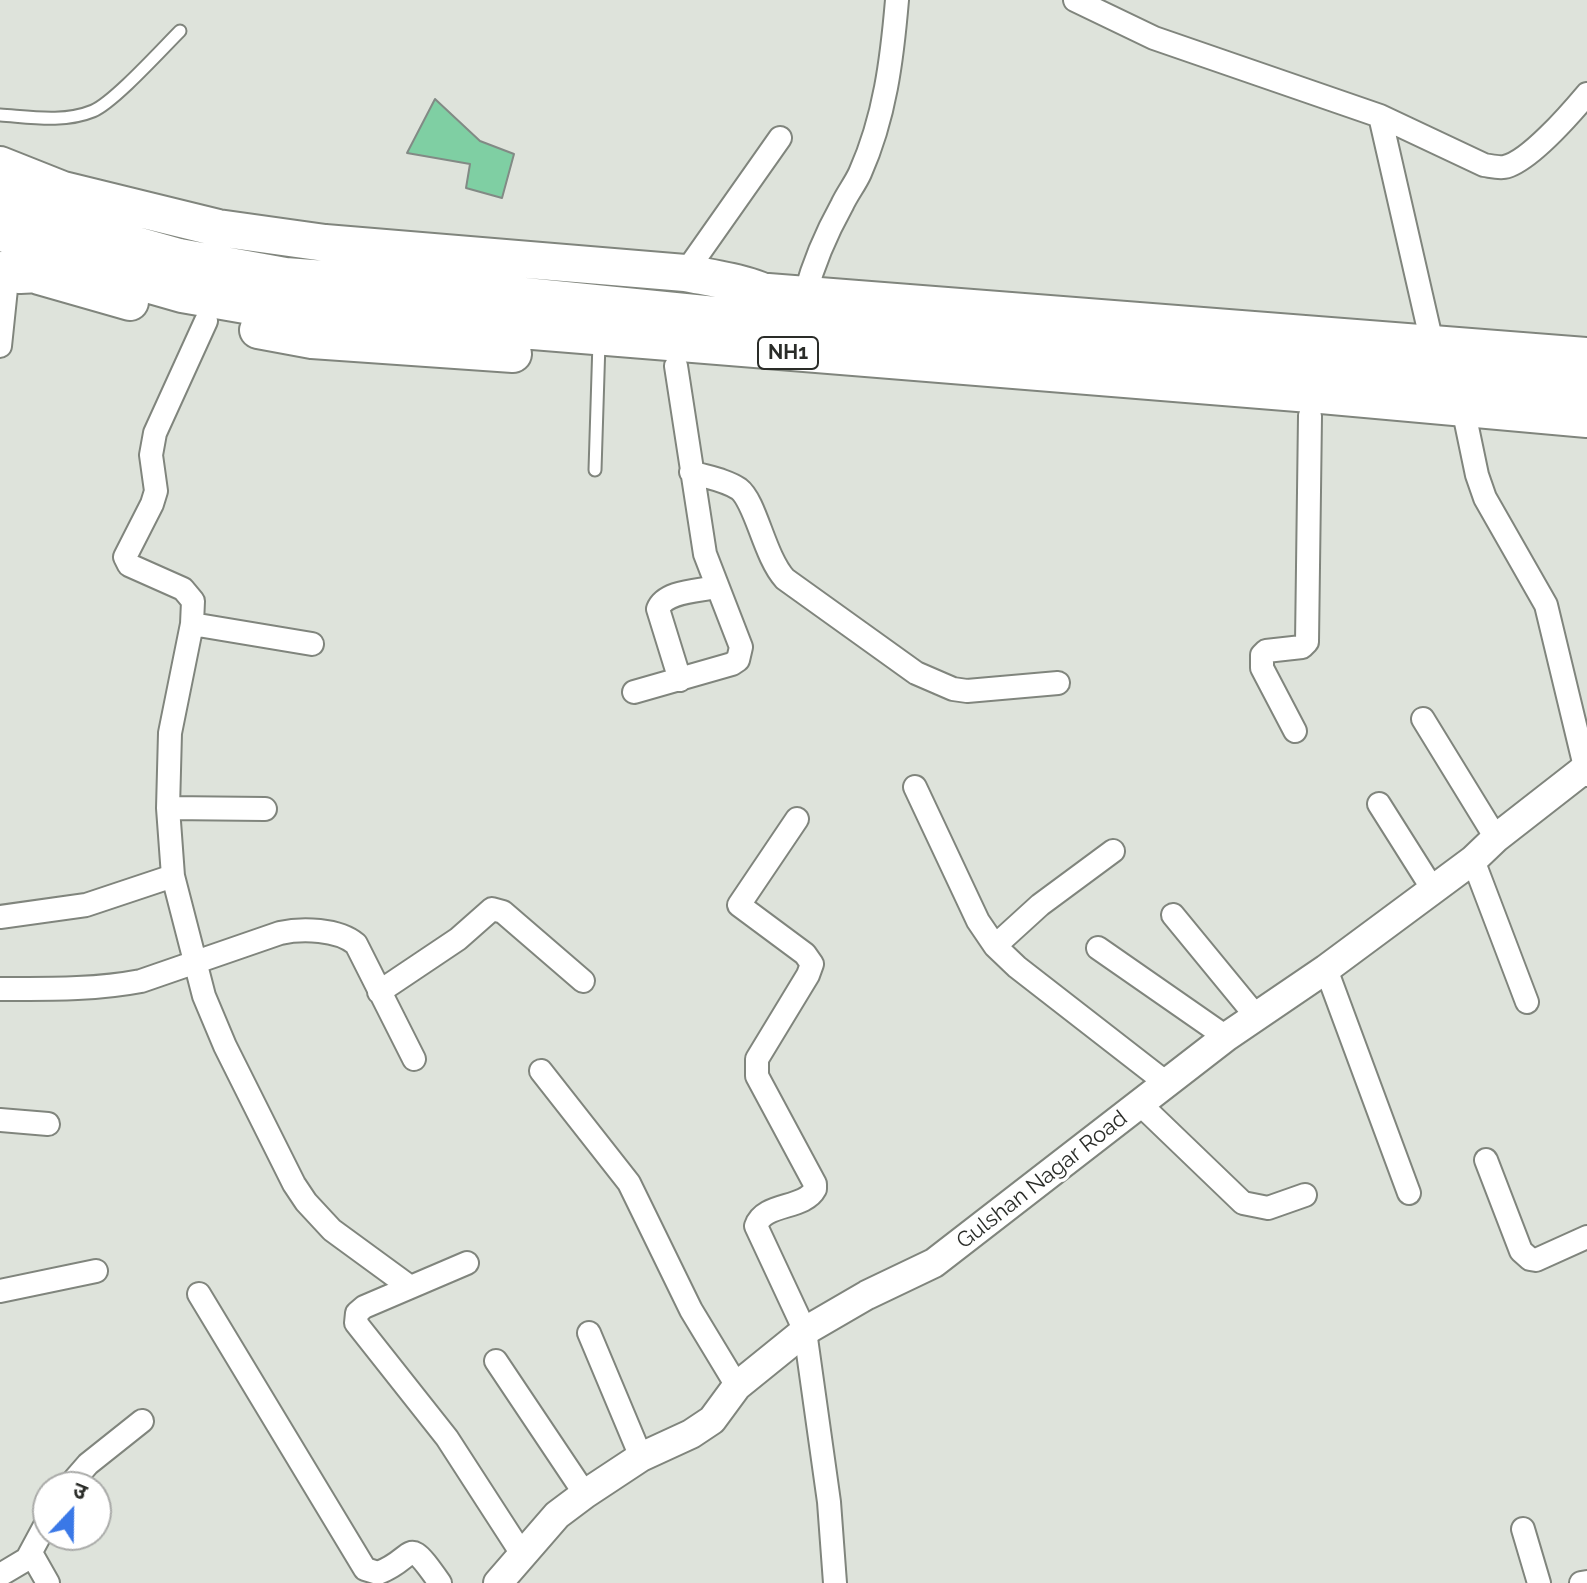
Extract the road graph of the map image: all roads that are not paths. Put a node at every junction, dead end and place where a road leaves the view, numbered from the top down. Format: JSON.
{"nodes":[{"id":1,"x":897,"y":0,"type":"edge"},
{"id":2,"x":1075,"y":0,"type":"edge"},
{"id":3,"x":180,"y":31,"type":"dead end"},
{"id":4,"x":1587,"y":94,"type":"edge"},
{"id":5,"x":0,"y":115,"type":"edge"},
{"id":6,"x":1380,"y":116,"type":"junction"},
{"id":7,"x":780,"y":138,"type":"dead end"},
{"id":8,"x":0,"y":165,"type":"edge"},
{"id":9,"x":0,"y":198,"type":"edge"},
{"id":10,"x":6,"y":234,"type":"edge"},
{"id":11,"x":97,"y":267,"type":"junction"},
{"id":12,"x":15,"y":273,"type":"edge"},
{"id":13,"x":685,"y":273,"type":"junction"},
{"id":14,"x":805,"y":310,"type":"junction"},
{"id":15,"x":206,"y":321,"type":"junction"},
{"id":16,"x":1432,"y":343,"type":"junction"},
{"id":17,"x":0,"y":346,"type":"edge"},
{"id":18,"x":599,"y":348,"type":"junction"},
{"id":19,"x":1587,"y":356,"type":"edge"},
{"id":20,"x":676,"y":366,"type":"junction"},
{"id":21,"x":1587,"y":387,"type":"edge"},
{"id":22,"x":1310,"y":416,"type":"junction"},
{"id":23,"x":1465,"y":419,"type":"junction"},
{"id":24,"x":1587,"y":419,"type":"edge"},
{"id":25,"x":1587,"y":442,"type":"edge"},
{"id":26,"x":595,"y":470,"type":"dead end"},
{"id":27,"x":691,"y":472,"type":"junction"},
{"id":28,"x":716,"y":587,"type":"junction"},
{"id":29,"x":192,"y":624,"type":"junction"},
{"id":30,"x":312,"y":644,"type":"dead end"},
{"id":31,"x":680,"y":680,"type":"junction"},
{"id":32,"x":1058,"y":683,"type":"dead end"},
{"id":33,"x":634,"y":692,"type":"dead end"},
{"id":34,"x":1423,"y":719,"type":"dead end"},
{"id":35,"x":1295,"y":731,"type":"dead end"},
{"id":36,"x":1586,"y":770,"type":"edge"},
{"id":37,"x":915,"y":787,"type":"dead end"},
{"id":38,"x":1379,"y":804,"type":"dead end"},
{"id":39,"x":168,"y":808,"type":"junction"},
{"id":40,"x":265,"y":809,"type":"dead end"},
{"id":41,"x":797,"y":819,"type":"dead end"},
{"id":42,"x":1496,"y":838,"type":"junction"},
{"id":43,"x":1113,"y":851,"type":"dead end"},
{"id":44,"x":1473,"y":860,"type":"junction"},
{"id":45,"x":173,"y":876,"type":"junction"},
{"id":46,"x":1432,"y":888,"type":"junction"},
{"id":47,"x":1173,"y":915,"type":"dead end"},
{"id":48,"x":0,"y":917,"type":"edge"},
{"id":49,"x":995,"y":946,"type":"junction"},
{"id":50,"x":1098,"y":948,"type":"dead end"},
{"id":51,"x":196,"y":963,"type":"junction"},
{"id":52,"x":1326,"y":969,"type":"junction"},
{"id":53,"x":583,"y":981,"type":"dead end"},
{"id":54,"x":0,"y":989,"type":"edge"},
{"id":55,"x":379,"y":992,"type":"junction"},
{"id":56,"x":1527,"y":1002,"type":"dead end"},
{"id":57,"x":1256,"y":1016,"type":"junction"},
{"id":58,"x":1226,"y":1037,"type":"junction"},
{"id":59,"x":414,"y":1059,"type":"dead end"},
{"id":60,"x":541,"y":1071,"type":"dead end"},
{"id":61,"x":1165,"y":1082,"type":"junction"},
{"id":62,"x":1140,"y":1104,"type":"junction"},
{"id":63,"x":0,"y":1120,"type":"edge"},
{"id":64,"x":48,"y":1124,"type":"dead end"},
{"id":65,"x":1486,"y":1160,"type":"dead end"},
{"id":66,"x":1409,"y":1193,"type":"dead end"},
{"id":67,"x":1305,"y":1195,"type":"dead end"},
{"id":68,"x":1587,"y":1237,"type":"edge"},
{"id":69,"x":467,"y":1263,"type":"dead end"},
{"id":70,"x":96,"y":1271,"type":"dead end"},
{"id":71,"x":410,"y":1287,"type":"junction"},
{"id":72,"x":0,"y":1291,"type":"edge"},
{"id":73,"x":199,"y":1294,"type":"dead end"},
{"id":74,"x":805,"y":1331,"type":"junction"},
{"id":75,"x":589,"y":1333,"type":"dead end"},
{"id":76,"x":496,"y":1361,"type":"dead end"},
{"id":77,"x":737,"y":1386,"type":"junction"},
{"id":78,"x":142,"y":1421,"type":"dead end"},
{"id":79,"x":641,"y":1457,"type":"junction"},
{"id":80,"x":82,"y":1471,"type":"edge"},
{"id":81,"x":585,"y":1494,"type":"junction"},
{"id":82,"x":1523,"y":1529,"type":"dead end"},
{"id":83,"x":31,"y":1553,"type":"joint"},
{"id":84,"x":522,"y":1554,"type":"junction"},
{"id":85,"x":0,"y":1575,"type":"edge"},
{"id":86,"x":1587,"y":1582,"type":"edge"},
{"id":87,"x":48,"y":1583,"type":"edge"},
{"id":88,"x":440,"y":1583,"type":"edge"},
{"id":89,"x":498,"y":1583,"type":"edge"},
{"id":90,"x":835,"y":1583,"type":"edge"},
{"id":91,"x":1539,"y":1583,"type":"edge"},
{"id":92,"x":1581,"y":1583,"type":"edge"}],
"edges":[{"from":1,"to":14,"type":"street"},
{"from":2,"to":6,"type":"street"},
{"from":3,"to":5,"type":"lane"},
{"from":4,"to":6,"type":"street"},
{"from":6,"to":16,"type":"street"},
{"from":7,"to":13,"type":"street"},
{"from":8,"to":13,"type":"highway"},
{"from":9,"to":14,"type":"highway","number":"NH1"},
{"from":10,"to":11,"type":"highway","number":"NH1"},
{"from":10,"to":12,"type":"street"},
{"from":11,"to":12,"type":"highway"},
{"from":11,"to":18,"type":"highway","number":"NH1"},
{"from":12,"to":15,"type":"highway"},
{"from":12,"to":17,"type":"street"},
{"from":13,"to":14,"type":"highway"},
{"from":14,"to":16,"type":"highway"},
{"from":14,"to":21,"type":"highway","number":"NH1"},
{"from":15,"to":18,"type":"highway"},
{"from":15,"to":29,"type":"street"},
{"from":16,"to":19,"type":"highway"},
{"from":18,"to":20,"type":"highway"},
{"from":18,"to":23,"type":"highway","number":"NH1"},
{"from":18,"to":26,"type":"lane"},
{"from":20,"to":22,"type":"highway"},
{"from":20,"to":27,"type":"street"},
{"from":22,"to":23,"type":"highway"},
{"from":22,"to":35,"type":"street"},
{"from":23,"to":24,"type":"highway","number":"NH1"},
{"from":23,"to":25,"type":"highway"},
{"from":23,"to":36,"type":"street"},
{"from":27,"to":28,"type":"street"},
{"from":27,"to":32,"type":"street"},
{"from":28,"to":31,"type":"street"},
{"from":28,"to":31,"type":"street"},
{"from":29,"to":30,"type":"street"},
{"from":29,"to":39,"type":"street"},
{"from":31,"to":33,"type":"street"},
{"from":34,"to":42,"type":"street"},
{"from":36,"to":42,"type":"street","name":"Gulshan Nagar Road"},
{"from":37,"to":49,"type":"street"},
{"from":38,"to":46,"type":"street"},
{"from":39,"to":40,"type":"street"},
{"from":39,"to":45,"type":"street"},
{"from":41,"to":74,"type":"street"},
{"from":42,"to":44,"type":"street","name":"Gulshan Nagar Road"},
{"from":43,"to":49,"type":"street"},
{"from":44,"to":46,"type":"street","name":"Gulshan Nagar Road"},
{"from":44,"to":56,"type":"street"},
{"from":45,"to":48,"type":"street"},
{"from":45,"to":51,"type":"street"},
{"from":46,"to":52,"type":"street","name":"Gulshan Nagar Road"},
{"from":47,"to":57,"type":"street"},
{"from":49,"to":61,"type":"street"},
{"from":50,"to":58,"type":"street"},
{"from":51,"to":54,"type":"street"},
{"from":51,"to":55,"type":"street"},
{"from":51,"to":71,"type":"street"},
{"from":52,"to":57,"type":"street","name":"Gulshan Nagar Road"},
{"from":52,"to":66,"type":"street"},
{"from":53,"to":55,"type":"street"},
{"from":55,"to":59,"type":"street"},
{"from":57,"to":58,"type":"street","name":"Gulshan Nagar Road"},
{"from":58,"to":61,"type":"street","name":"Gulshan Nagar Road"},
{"from":60,"to":77,"type":"street"},
{"from":61,"to":62,"type":"street","name":"Gulshan Nagar Road"},
{"from":62,"to":67,"type":"street"},
{"from":62,"to":74,"type":"street","name":"Gulshan Nagar Road"},
{"from":63,"to":64,"type":"street"},
{"from":65,"to":68,"type":"street"},
{"from":69,"to":71,"type":"street"},
{"from":70,"to":72,"type":"street"},
{"from":71,"to":84,"type":"street"},
{"from":73,"to":88,"type":"street"},
{"from":74,"to":77,"type":"street","name":"Gulshan Nagar Road"},
{"from":74,"to":90,"type":"street"},
{"from":75,"to":79,"type":"street"},
{"from":76,"to":81,"type":"street"},
{"from":77,"to":79,"type":"street","name":"Gulshan Nagar Road"},
{"from":78,"to":80,"type":"street"},
{"from":79,"to":81,"type":"street","name":"Gulshan Nagar Road"},
{"from":81,"to":84,"type":"street","name":"Gulshan Nagar Road"},
{"from":82,"to":91,"type":"street"},
{"from":83,"to":85,"type":"street"},
{"from":83,"to":87,"type":"street"},
{"from":84,"to":89,"type":"street","name":"Gulshan Nagar Road"},
{"from":86,"to":92,"type":"street"}]}
